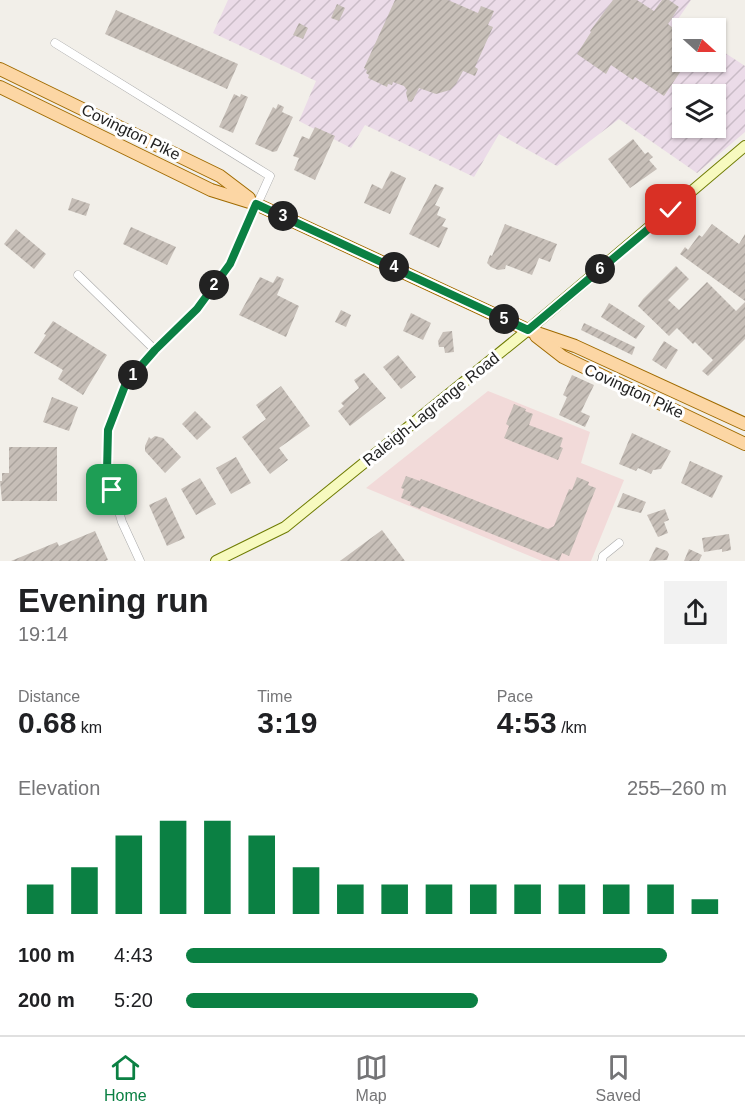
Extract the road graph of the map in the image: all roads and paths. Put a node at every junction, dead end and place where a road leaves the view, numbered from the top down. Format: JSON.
{"nodes":[{"id":1,"x":55,"y":43,"type":"dead end"},
{"id":2,"x":3,"y":70,"type":"edge"},
{"id":3,"x":0,"y":87,"type":"edge"},
{"id":4,"x":745,"y":146,"type":"edge"},
{"id":5,"x":256,"y":204,"type":"junction"},
{"id":6,"x":78,"y":275,"type":"dead end"},
{"id":7,"x":528,"y":330,"type":"junction"},
{"id":8,"x":155,"y":350,"type":"junction"},
{"id":9,"x":745,"y":424,"type":"edge"},
{"id":10,"x":745,"y":444,"type":"edge"},
{"id":11,"x":619,"y":543,"type":"dead end"},
{"id":12,"x":140,"y":561,"type":"edge"},
{"id":13,"x":216,"y":561,"type":"edge"},
{"id":14,"x":602,"y":561,"type":"edge"}],
"edges":[{"from":1,"to":5,"type":"street"},
{"from":2,"to":5,"type":"main road","name":"Covington Pike"},
{"from":3,"to":5,"type":"main road","name":"Covington Pike"},
{"from":4,"to":7,"type":"main road","name":"Raleigh-Lagrange Road"},
{"from":5,"to":7,"type":"main road","name":"Covington Pike"},
{"from":5,"to":8,"type":"street"},
{"from":6,"to":8,"type":"street"},
{"from":7,"to":9,"type":"main road","name":"Covington Pike"},
{"from":7,"to":10,"type":"main road","name":"Covington Pike"},
{"from":7,"to":13,"type":"main road","name":"Raleigh-Lagrange Road"},
{"from":8,"to":12,"type":"street"},
{"from":11,"to":14,"type":"street"}]}
